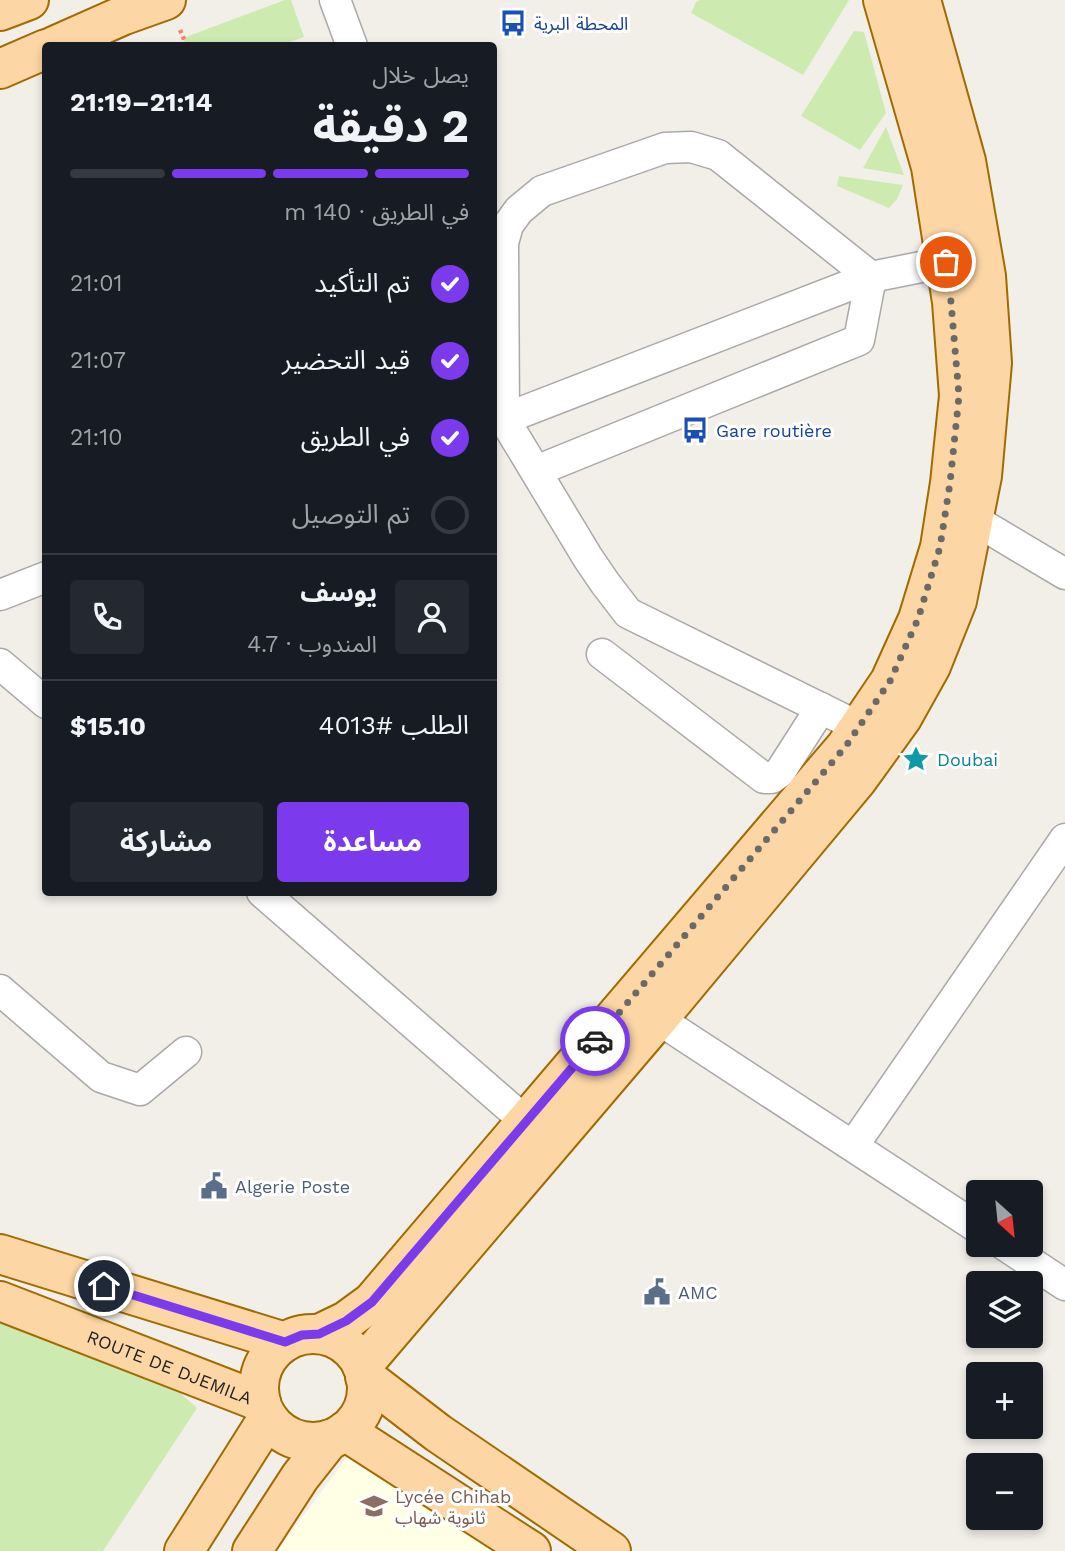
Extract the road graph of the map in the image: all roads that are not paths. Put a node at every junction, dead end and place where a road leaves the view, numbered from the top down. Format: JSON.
{"nodes":[{"id":1,"x":29,"y":0,"type":"edge"},
{"id":2,"x":166,"y":0,"type":"edge"},
{"id":3,"x":335,"y":0,"type":"edge"},
{"id":4,"x":883,"y":0,"type":"edge"},
{"id":5,"x":921,"y":0,"type":"edge"},
{"id":6,"x":120,"y":8,"type":"edge"},
{"id":7,"x":0,"y":11,"type":"edge"},
{"id":8,"x":61,"y":42,"type":"edge"},
{"id":9,"x":351,"y":42,"type":"edge"},
{"id":10,"x":42,"y":51,"type":"edge"},
{"id":11,"x":0,"y":69,"type":"edge"},
{"id":12,"x":946,"y":262,"type":"junction"},
{"id":13,"x":984,"y":263,"type":"junction"},
{"id":14,"x":871,"y":277,"type":"junction"},
{"id":15,"x":499,"y":420,"type":"edge"},
{"id":16,"x":536,"y":471,"type":"junction"},
{"id":17,"x":959,"y":516,"type":"junction"},
{"id":18,"x":1065,"y":574,"type":"edge"},
{"id":19,"x":42,"y":579,"type":"edge"},
{"id":20,"x":0,"y":595,"type":"edge"},
{"id":21,"x":602,"y":654,"type":"dead end"},
{"id":22,"x":0,"y":664,"type":"edge"},
{"id":23,"x":42,"y":700,"type":"edge"},
{"id":24,"x":821,"y":708,"type":"junction"},
{"id":25,"x":859,"y":727,"type":"junction"},
{"id":26,"x":1065,"y":839,"type":"edge"},
{"id":27,"x":267,"y":896,"type":"edge"},
{"id":28,"x":0,"y":990,"type":"edge"},
{"id":29,"x":646,"y":1006,"type":"junction"},
{"id":30,"x":186,"y":1052,"type":"dead end"},
{"id":31,"x":525,"y":1121,"type":"junction"},
{"id":32,"x":853,"y":1146,"type":"junction"},
{"id":33,"x":966,"y":1220,"type":"edge"},
{"id":34,"x":0,"y":1254,"type":"edge"},
{"id":35,"x":1027,"y":1257,"type":"edge"},
{"id":36,"x":1062,"y":1276,"type":"edge"},
{"id":37,"x":0,"y":1301,"type":"edge"},
{"id":38,"x":302,"y":1338,"type":"junction"},
{"id":39,"x":364,"y":1371,"type":"junction"},
{"id":40,"x":264,"y":1410,"type":"junction"},
{"id":41,"x":337,"y":1435,"type":"junction"},
{"id":42,"x":184,"y":1551,"type":"edge"},
{"id":43,"x":252,"y":1551,"type":"edge"},
{"id":44,"x":531,"y":1551,"type":"edge"},
{"id":45,"x":611,"y":1551,"type":"edge"}],
"edges":[{"from":1,"to":7,"type":"main road"},
{"from":2,"to":6,"type":"main road"},
{"from":3,"to":9,"type":"street"},
{"from":4,"to":12,"type":"main road"},
{"from":5,"to":13,"type":"main road"},
{"from":6,"to":8,"type":"main road"},
{"from":10,"to":11,"type":"main road"},
{"from":12,"to":13,"type":"main road"},
{"from":12,"to":14,"type":"street"},
{"from":12,"to":17,"type":"main road"},
{"from":13,"to":17,"type":"main road"},
{"from":14,"to":15,"type":"street"},
{"from":14,"to":15,"type":"street"},
{"from":14,"to":16,"type":"street"},
{"from":15,"to":16,"type":"street"},
{"from":16,"to":24,"type":"street"},
{"from":17,"to":18,"type":"street"},
{"from":17,"to":25,"type":"main road"},
{"from":17,"to":29,"type":"main road"},
{"from":19,"to":20,"type":"street"},
{"from":21,"to":24,"type":"street"},
{"from":22,"to":23,"type":"street"},
{"from":24,"to":25,"type":"street"},
{"from":25,"to":29,"type":"main road"},
{"from":26,"to":32,"type":"street"},
{"from":27,"to":31,"type":"street"},
{"from":28,"to":30,"type":"street"},
{"from":29,"to":31,"type":"main road"},
{"from":29,"to":32,"type":"street"},
{"from":29,"to":39,"type":"main road"},
{"from":31,"to":38,"type":"main road"},
{"from":32,"to":33,"type":"street"},
{"from":34,"to":38,"type":"main road"},
{"from":35,"to":36,"type":"street"},
{"from":37,"to":40,"type":"main road","name":"ROUTE DE DJEMILA"},
{"from":38,"to":39,"type":"main road"},
{"from":38,"to":40,"type":"main road"},
{"from":39,"to":41,"type":"main road"},
{"from":39,"to":45,"type":"main road"},
{"from":40,"to":41,"type":"main road"},
{"from":40,"to":42,"type":"main road"},
{"from":41,"to":43,"type":"main road"},
{"from":41,"to":44,"type":"main road"}]}
